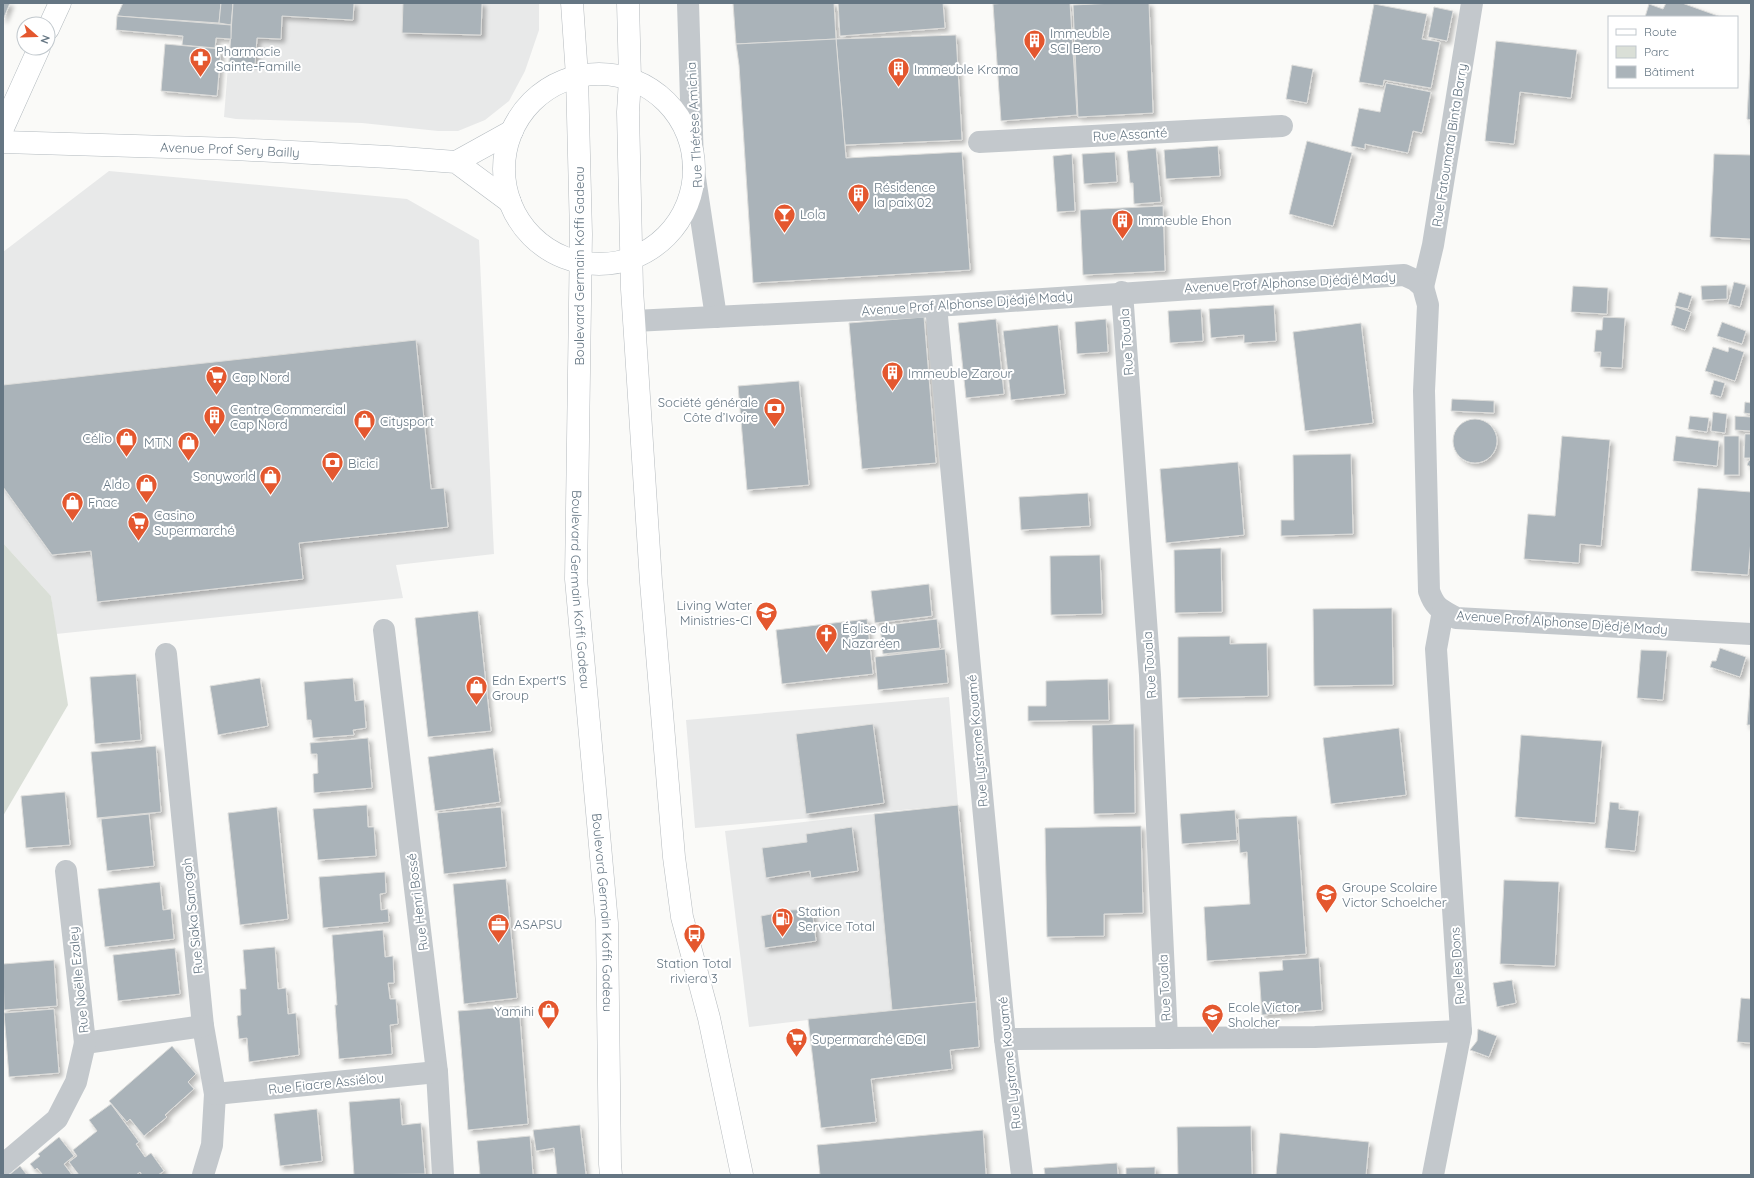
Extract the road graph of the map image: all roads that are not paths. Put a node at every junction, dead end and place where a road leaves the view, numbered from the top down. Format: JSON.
{"nodes":[{"id":1,"x":60,"y":3,"type":"edge"},
{"id":2,"x":572,"y":3,"type":"edge"},
{"id":3,"x":628,"y":3,"type":"edge"},
{"id":4,"x":688,"y":3,"type":"edge"},
{"id":5,"x":1472,"y":3,"type":"edge"},
{"id":6,"x":54,"y":16,"type":"edge"},
{"id":7,"x":35,"y":56,"type":"edge"},
{"id":8,"x":577,"y":76,"type":"junction"},
{"id":9,"x":630,"y":79,"type":"junction"},
{"id":10,"x":1282,"y":126,"type":"dead end"},
{"id":11,"x":3,"y":128,"type":"edge"},
{"id":12,"x":512,"y":131,"type":"junction"},
{"id":13,"x":3,"y":142,"type":"edge"},
{"id":14,"x":979,"y":142,"type":"dead end"},
{"id":15,"x":456,"y":162,"type":"junction"},
{"id":16,"x":693,"y":165,"type":"junction"},
{"id":17,"x":510,"y":202,"type":"junction"},
{"id":18,"x":632,"y":259,"type":"junction"},
{"id":19,"x":581,"y":262,"type":"junction"},
{"id":20,"x":1423,"y":287,"type":"junction"},
{"id":21,"x":1122,"y":292,"type":"junction"},
{"id":22,"x":936,"y":306,"type":"junction"},
{"id":23,"x":716,"y":317,"type":"junction"},
{"id":24,"x":634,"y":321,"type":"junction"},
{"id":25,"x":1443,"y":611,"type":"junction"},
{"id":26,"x":384,"y":630,"type":"dead end"},
{"id":27,"x":1751,"y":634,"type":"edge"},
{"id":28,"x":166,"y":654,"type":"dead end"},
{"id":29,"x":66,"y":871,"type":"dead end"},
{"id":30,"x":203,"y":1026,"type":"junction"},
{"id":31,"x":1462,"y":1031,"type":"junction"},
{"id":32,"x":1167,"y":1038,"type":"junction"},
{"id":33,"x":1005,"y":1039,"type":"junction"},
{"id":34,"x":85,"y":1043,"type":"junction"},
{"id":35,"x":437,"y":1072,"type":"junction"},
{"id":36,"x":215,"y":1094,"type":"junction"},
{"id":37,"x":3,"y":1165,"type":"edge"},
{"id":38,"x":202,"y":1175,"type":"edge"},
{"id":39,"x":443,"y":1175,"type":"edge"},
{"id":40,"x":612,"y":1175,"type":"edge"},
{"id":41,"x":742,"y":1175,"type":"edge"},
{"id":42,"x":1022,"y":1175,"type":"edge"},
{"id":43,"x":1433,"y":1175,"type":"edge"}],
"edges":[{"from":1,"to":6,"type":"main road"},
{"from":2,"to":8,"type":"main road","name":"Boulevard Germain Koffi Gadeau"},
{"from":3,"to":9,"type":"main road"},
{"from":4,"to":16,"type":"street","name":"Rue Thérèse Amichia"},
{"from":5,"to":20,"type":"street","name":"Rue Fatoumata Binta Barry"},
{"from":7,"to":11,"type":"main road"},
{"from":8,"to":9,"type":"main road"},
{"from":8,"to":12,"type":"main road"},
{"from":8,"to":19,"type":"main road","name":"Boulevard Germain Koffi Gadeau"},
{"from":9,"to":16,"type":"main road"},
{"from":9,"to":18,"type":"main road"},
{"from":10,"to":14,"type":"street","name":"Rue Assanté"},
{"from":12,"to":15,"type":"main road"},
{"from":12,"to":17,"type":"main road"},
{"from":13,"to":15,"type":"main road","name":"Avenue Prof Sery Bailly"},
{"from":15,"to":17,"type":"main road"},
{"from":16,"to":18,"type":"main road"},
{"from":16,"to":23,"type":"street","name":"Rue Thérèse Amichia"},
{"from":17,"to":19,"type":"main road"},
{"from":18,"to":19,"type":"main road"},
{"from":18,"to":24,"type":"main road"},
{"from":19,"to":40,"type":"main road","name":"Boulevard Germain Koffi Gadeau"},
{"from":20,"to":21,"type":"street","name":"Avenue Prof Alphonse Djédjé Mady"},
{"from":20,"to":25,"type":"street","name":"Avenue Prof Alphonse Djédjé Mady"},
{"from":21,"to":22,"type":"street","name":"Avenue Prof Alphonse Djédjé Mady"},
{"from":21,"to":32,"type":"street","name":"Rue Touala"},
{"from":22,"to":23,"type":"street","name":"Avenue Prof Alphonse Djédjé Mady"},
{"from":22,"to":33,"type":"street","name":"Rue Lystrone Kouamé"},
{"from":23,"to":24,"type":"street","name":"Avenue Prof Alphonse Djédjé Mady"},
{"from":24,"to":41,"type":"main road"},
{"from":25,"to":27,"type":"street","name":"Avenue Prof Alphonse Djédjé Mady"},
{"from":25,"to":31,"type":"street","name":"Rue les Dons"},
{"from":26,"to":35,"type":"street","name":"Rue Henri Bossé"},
{"from":28,"to":30,"type":"street","name":"Rue Siaka Sanogoh"},
{"from":29,"to":34,"type":"street","name":"Rue Noëlle Ezaley"},
{"from":30,"to":34,"type":"street","name":"Rue Noëlle Ezaley"},
{"from":30,"to":36,"type":"street","name":"Rue Siaka Sanogoh"},
{"from":31,"to":32,"type":"street"},
{"from":31,"to":43,"type":"street","name":"Rue les Dons"},
{"from":32,"to":33,"type":"street"},
{"from":33,"to":42,"type":"street","name":"Rue Lystrone Kouamé"},
{"from":34,"to":37,"type":"street"},
{"from":35,"to":36,"type":"street","name":"Rue Fiacre Assiélou"},
{"from":35,"to":39,"type":"street","name":"Rue Henri Bossé"},
{"from":36,"to":38,"type":"street","name":"Rue Siaka Sanogoh"}]}
